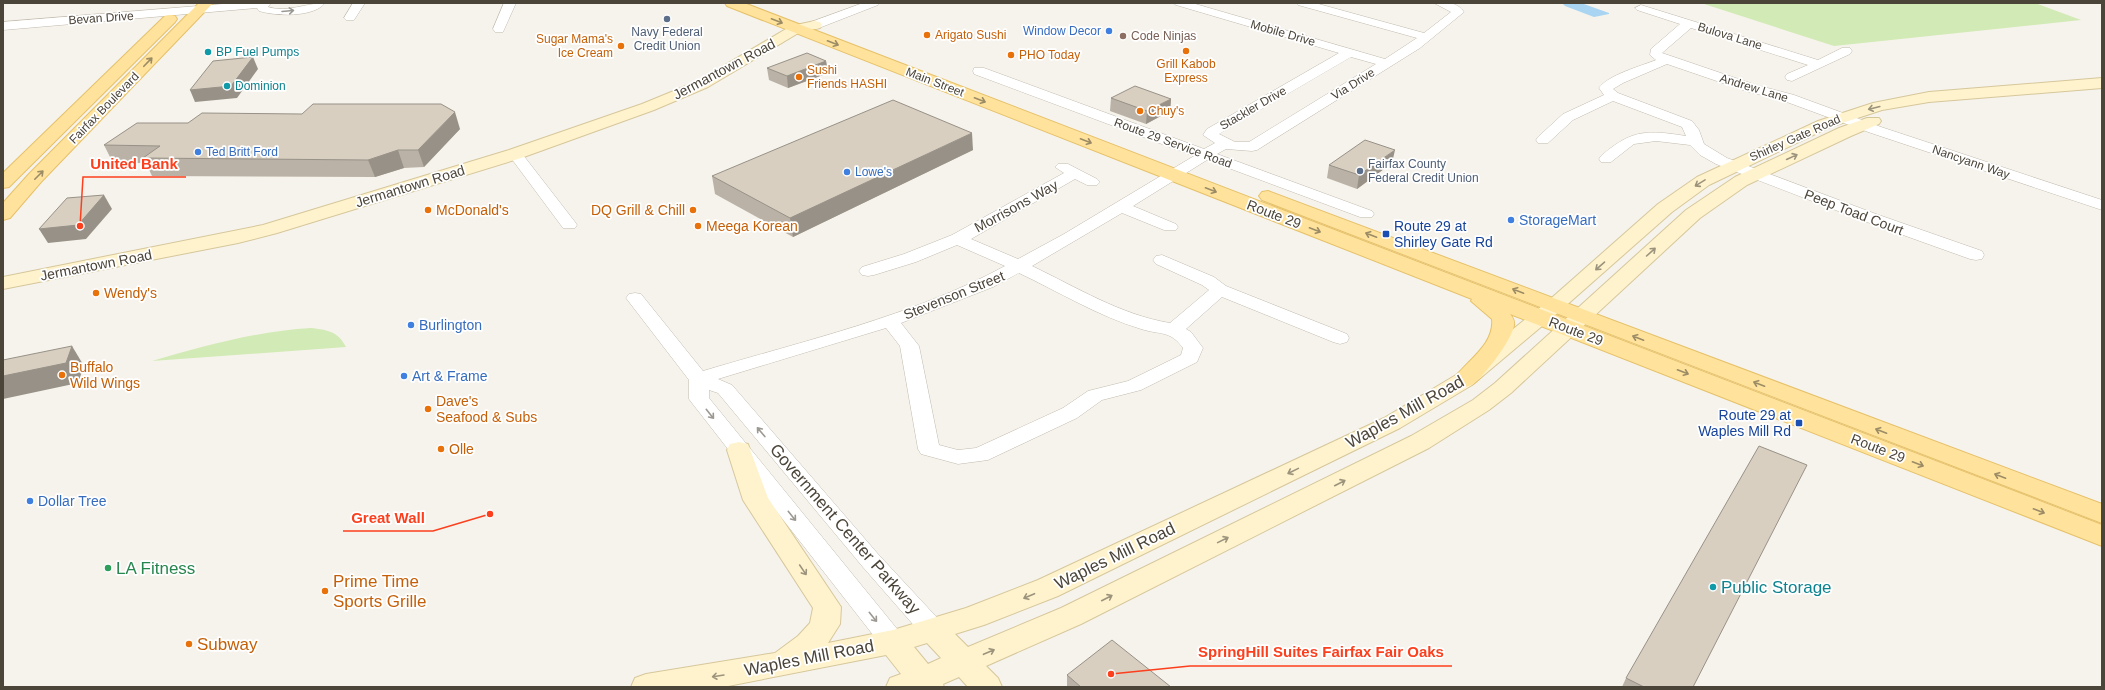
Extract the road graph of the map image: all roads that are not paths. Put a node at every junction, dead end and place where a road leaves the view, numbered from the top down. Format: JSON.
{"nodes":[{"id":1,"x":264,"y":3,"type":"edge"},
{"id":2,"x":319,"y":3,"type":"edge"},
{"id":3,"x":359,"y":3,"type":"edge"},
{"id":4,"x":510,"y":3,"type":"edge"},
{"id":5,"x":732,"y":3,"type":"edge"},
{"id":6,"x":758,"y":3,"type":"edge"},
{"id":7,"x":848,"y":3,"type":"edge"},
{"id":8,"x":874,"y":3,"type":"edge"},
{"id":9,"x":1180,"y":3,"type":"edge"},
{"id":10,"x":1302,"y":3,"type":"edge"},
{"id":11,"x":1440,"y":3,"type":"edge"},
{"id":12,"x":188,"y":6,"type":"edge"},
{"id":13,"x":1641,"y":8,"type":"dead end"},
{"id":14,"x":350,"y":18,"type":"dead end"},
{"id":15,"x":1689,"y":23,"type":"junction"},
{"id":16,"x":805,"y":25,"type":"junction"},
{"id":17,"x":3,"y":26,"type":"edge"},
{"id":18,"x":499,"y":29,"type":"dead end"},
{"id":19,"x":1426,"y":37,"type":"junction"},
{"id":20,"x":1846,"y":51,"type":"dead end"},
{"id":21,"x":1349,"y":53,"type":"junction"},
{"id":22,"x":1666,"y":60,"type":"junction"},
{"id":23,"x":1386,"y":64,"type":"junction"},
{"id":24,"x":1819,"y":64,"type":"junction"},
{"id":25,"x":979,"y":71,"type":"dead end"},
{"id":26,"x":1792,"y":77,"type":"dead end"},
{"id":27,"x":2102,"y":83,"type":"edge"},
{"id":28,"x":2102,"y":93,"type":"edge"},
{"id":29,"x":1613,"y":96,"type":"junction"},
{"id":30,"x":76,"y":110,"type":"junction"},
{"id":31,"x":102,"y":110,"type":"junction"},
{"id":32,"x":1841,"y":117,"type":"junction"},
{"id":33,"x":1068,"y":121,"type":"joint"},
{"id":34,"x":1863,"y":125,"type":"junction"},
{"id":35,"x":1050,"y":127,"type":"joint"},
{"id":36,"x":1543,"y":140,"type":"dead end"},
{"id":37,"x":1695,"y":141,"type":"junction"},
{"id":38,"x":1225,"y":144,"type":"junction"},
{"id":39,"x":515,"y":154,"type":"junction"},
{"id":40,"x":1205,"y":155,"type":"junction"},
{"id":41,"x":1606,"y":160,"type":"dead end"},
{"id":42,"x":1734,"y":165,"type":"junction"},
{"id":43,"x":1182,"y":171,"type":"junction"},
{"id":44,"x":1757,"y":174,"type":"junction"},
{"id":45,"x":1092,"y":182,"type":"dead end"},
{"id":46,"x":3,"y":183,"type":"edge"},
{"id":47,"x":22,"y":192,"type":"junction"},
{"id":48,"x":3,"y":193,"type":"edge"},
{"id":49,"x":2102,"y":205,"type":"edge"},
{"id":50,"x":1121,"y":207,"type":"junction"},
{"id":51,"x":3,"y":214,"type":"edge"},
{"id":52,"x":1366,"y":214,"type":"dead end"},
{"id":53,"x":569,"y":225,"type":"dead end"},
{"id":54,"x":1170,"y":227,"type":"dead end"},
{"id":55,"x":958,"y":239,"type":"junction"},
{"id":56,"x":1976,"y":255,"type":"dead end"},
{"id":57,"x":1162,"y":260,"type":"dead end"},
{"id":58,"x":1020,"y":266,"type":"junction"},
{"id":59,"x":1414,"y":268,"type":"junction"},
{"id":60,"x":868,"y":271,"type":"dead end"},
{"id":61,"x":3,"y":283,"type":"edge"},
{"id":62,"x":1220,"y":290,"type":"junction"},
{"id":63,"x":635,"y":298,"type":"dead end"},
{"id":64,"x":1547,"y":311,"type":"junction"},
{"id":65,"x":890,"y":321,"type":"junction"},
{"id":66,"x":1575,"y":322,"type":"junction"},
{"id":67,"x":1174,"y":329,"type":"junction"},
{"id":68,"x":1340,"y":338,"type":"dead end"},
{"id":69,"x":699,"y":379,"type":"junction"},
{"id":70,"x":1464,"y":380,"type":"junction"},
{"id":71,"x":739,"y":450,"type":"junction"},
{"id":72,"x":2102,"y":514,"type":"edge"},
{"id":73,"x":2102,"y":536,"type":"edge"},
{"id":74,"x":933,"y":630,"type":"junction"},
{"id":75,"x":894,"y":642,"type":"junction"},
{"id":76,"x":963,"y":662,"type":"junction"},
{"id":77,"x":779,"y":664,"type":"junction"},
{"id":78,"x":917,"y":685,"type":"edge"},
{"id":79,"x":646,"y":687,"type":"edge"},
{"id":80,"x":987,"y":687,"type":"edge"}],
"edges":[{"from":1,"to":2,"type":"street","one_way":true},
{"from":1,"to":12,"type":"street","name":"Bevan Drive"},
{"from":3,"to":14,"type":"street"},
{"from":4,"to":18,"type":"street"},
{"from":5,"to":16,"type":"main road","name":"Main Street","one_way":true},
{"from":6,"to":16,"type":"main road","name":"Main Street"},
{"from":7,"to":16,"type":"street"},
{"from":8,"to":16,"type":"street"},
{"from":9,"to":21,"type":"street","name":"Mobile Drive"},
{"from":10,"to":19,"type":"street"},
{"from":11,"to":19,"type":"street","name":"Via Drive"},
{"from":12,"to":17,"type":"street","name":"Bevan Drive"},
{"from":12,"to":30,"type":"main road","name":"Fairfax Boulevard"},
{"from":31,"to":12,"type":"main road","name":"Fairfax Boulevard","one_way":true},
{"from":13,"to":15,"type":"street","name":"Bulova Lane"},
{"from":15,"to":22,"type":"street"},
{"from":15,"to":24,"type":"street","name":"Bulova Lane"},
{"from":16,"to":33,"type":"main road","name":"Main Street"},
{"from":16,"to":35,"type":"main road","name":"Main Street","one_way":true},
{"from":16,"to":39,"type":"main road","name":"Jermantown Road"},
{"from":19,"to":23,"type":"street","name":"Via Drive"},
{"from":20,"to":24,"type":"street"},
{"from":21,"to":23,"type":"street","name":"Mobile Drive"},
{"from":21,"to":38,"type":"street","name":"Stackler Drive"},
{"from":22,"to":29,"type":"street"},
{"from":22,"to":32,"type":"street","name":"Andrew Lane"},
{"from":23,"to":38,"type":"street","name":"Via Drive"},
{"from":24,"to":26,"type":"street"},
{"from":25,"to":40,"type":"street","name":"Route 29 Service Road"},
{"from":27,"to":32,"type":"main road","name":"Shirley Gate Road","one_way":true},
{"from":28,"to":34,"type":"main road","name":"Shirley Gate Road"},
{"from":29,"to":36,"type":"street"},
{"from":29,"to":37,"type":"street"},
{"from":30,"to":31,"type":"main road"},
{"from":30,"to":46,"type":"main road","name":"Fairfax Boulevard"},
{"from":47,"to":31,"type":"main road","name":"Fairfax Boulevard","one_way":true},
{"from":32,"to":34,"type":"street","name":"Nancyann Way"},
{"from":32,"to":42,"type":"main road","name":"Shirley Gate Road"},
{"from":33,"to":43,"type":"main road","name":"Route 29"},
{"from":44,"to":34,"type":"main road","name":"Shirley Gate Road","one_way":true},
{"from":34,"to":49,"type":"street","name":"Nancyann Way"},
{"from":35,"to":43,"type":"main road","name":"Route 29","one_way":true},
{"from":37,"to":41,"type":"street"},
{"from":37,"to":42,"type":"street","name":"Peep Toad Court"},
{"from":38,"to":40,"type":"street","name":"Stackler Drive"},
{"from":39,"to":53,"type":"street"},
{"from":39,"to":61,"type":"main road","name":"Jermantown Road"},
{"from":40,"to":43,"type":"street","name":"Stackler Drive"},
{"from":40,"to":52,"type":"street","name":"Route 29 Service Road"},
{"from":42,"to":44,"type":"street","name":"Peep Toad Court"},
{"from":42,"to":64,"type":"main road","name":"Shirley Gate Road","one_way":true},
{"from":43,"to":50,"type":"street","name":"Stevenson Street"},
{"from":43,"to":59,"type":"main road","name":"Route 29","one_way":true},
{"from":64,"to":43,"type":"main road","name":"Route 29","one_way":true},
{"from":44,"to":56,"type":"street","name":"Peep Toad Court"},
{"from":66,"to":44,"type":"main road","name":"Shirley Gate Road","one_way":true},
{"from":45,"to":55,"type":"street","name":"Morrisons Way"},
{"from":47,"to":48,"type":"main road"},
{"from":47,"to":51,"type":"main road","name":"Fairfax Boulevard"},
{"from":50,"to":54,"type":"street"},
{"from":50,"to":58,"type":"street","name":"Stevenson Street"},
{"from":55,"to":58,"type":"street","name":"Morrisons Way"},
{"from":55,"to":60,"type":"street","name":"Morrisons Way"},
{"from":57,"to":62,"type":"street"},
{"from":58,"to":65,"type":"street","name":"Stevenson Street"},
{"from":58,"to":67,"type":"street","name":"Morrisons Way"},
{"from":59,"to":64,"type":"main road","name":"Route 29"},
{"from":59,"to":70,"type":"main road"},
{"from":62,"to":67,"type":"street"},
{"from":62,"to":68,"type":"street"},
{"from":63,"to":69,"type":"street"},
{"from":64,"to":66,"type":"main road","name":"Route 29"},
{"from":64,"to":70,"type":"main road","name":"Waples Mill Road"},
{"from":65,"to":67,"type":"street"},
{"from":65,"to":69,"type":"street","name":"Stevenson Street"},
{"from":72,"to":66,"type":"main road","name":"Route 29","one_way":true},
{"from":66,"to":73,"type":"main road","name":"Route 29","one_way":true},
{"from":76,"to":66,"type":"main road","one_way":true},
{"from":69,"to":71,"type":"street","name":"Government Center Parkway","one_way":true},
{"from":74,"to":69,"type":"street","name":"Government Center Parkway","one_way":true},
{"from":70,"to":74,"type":"main road","name":"Waples Mill Road","one_way":true},
{"from":71,"to":75,"type":"street","name":"Government Center Parkway","one_way":true},
{"from":71,"to":77,"type":"main road","one_way":true},
{"from":74,"to":75,"type":"main road","name":"Waples Mill Road"},
{"from":74,"to":76,"type":"main road","name":"Government Center Parkway"},
{"from":75,"to":77,"type":"main road","name":"Waples Mill Road"},
{"from":75,"to":78,"type":"main road","name":"Government Center Parkway"},
{"from":76,"to":78,"type":"main road"},
{"from":76,"to":80,"type":"main road","name":"Government Center Parkway"},
{"from":77,"to":79,"type":"main road","name":"Waples Mill Road","one_way":true}]}
